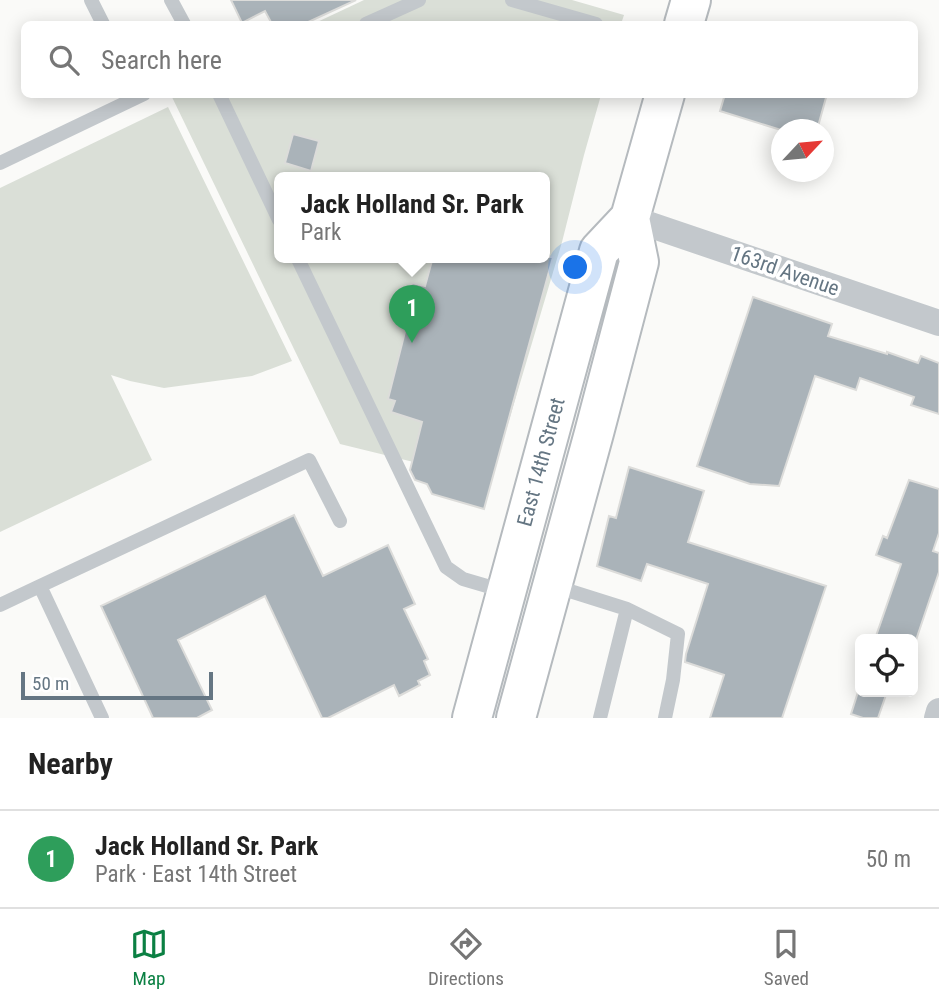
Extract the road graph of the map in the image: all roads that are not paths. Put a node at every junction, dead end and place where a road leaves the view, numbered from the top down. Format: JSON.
{"nodes":[{"id":1,"x":91,"y":0,"type":"edge"},
{"id":2,"x":171,"y":0,"type":"edge"},
{"id":3,"x":512,"y":0,"type":"edge"},
{"id":4,"x":691,"y":0,"type":"edge"},
{"id":5,"x":415,"y":1,"type":"edge"},
{"id":6,"x":102,"y":21,"type":"edge"},
{"id":7,"x":182,"y":21,"type":"edge"},
{"id":8,"x":372,"y":21,"type":"edge"},
{"id":9,"x":586,"y":21,"type":"edge"},
{"id":10,"x":685,"y":21,"type":"edge"},
{"id":11,"x":133,"y":98,"type":"edge"},
{"id":12,"x":221,"y":98,"type":"edge"},
{"id":13,"x":664,"y":98,"type":"edge"},
{"id":14,"x":0,"y":163,"type":"edge"},
{"id":15,"x":274,"y":210,"type":"edge"},
{"id":16,"x":630,"y":218,"type":"junction"},
{"id":17,"x":300,"y":263,"type":"edge"},
{"id":18,"x":939,"y":323,"type":"edge"},
{"id":19,"x":340,"y":521,"type":"dead end"},
{"id":20,"x":553,"y":585,"type":"junction"},
{"id":21,"x":40,"y":586,"type":"junction"},
{"id":22,"x":507,"y":592,"type":"junction"},
{"id":23,"x":0,"y":604,"type":"edge"},
{"id":24,"x":627,"y":610,"type":"junction"},
{"id":25,"x":939,"y":711,"type":"edge"},
{"id":26,"x":102,"y":718,"type":"edge"},
{"id":27,"x":472,"y":718,"type":"edge"},
{"id":28,"x":516,"y":718,"type":"edge"},
{"id":29,"x":600,"y":718,"type":"edge"},
{"id":30,"x":665,"y":718,"type":"edge"},
{"id":31,"x":937,"y":718,"type":"edge"}],
"edges":[{"from":1,"to":6,"type":"lane"},
{"from":2,"to":7,"type":"lane"},
{"from":3,"to":9,"type":"lane"},
{"from":4,"to":10,"type":"main road"},
{"from":5,"to":8,"type":"lane"},
{"from":11,"to":14,"type":"lane"},
{"from":12,"to":15,"type":"lane"},
{"from":13,"to":16,"type":"main road","name":"East 14th Street"},
{"from":16,"to":18,"type":"street","name":"163rd Avenue"},
{"from":16,"to":20,"type":"main road","name":"East 14th Street"},
{"from":16,"to":22,"type":"main road","name":"East 14th Street"},
{"from":17,"to":22,"type":"lane"},
{"from":19,"to":21,"type":"lane"},
{"from":20,"to":24,"type":"lane"},
{"from":20,"to":28,"type":"main road","name":"East 14th Street"},
{"from":21,"to":23,"type":"lane"},
{"from":21,"to":26,"type":"lane"},
{"from":22,"to":27,"type":"main road","name":"East 14th Street"},
{"from":24,"to":29,"type":"lane"},
{"from":24,"to":30,"type":"lane"},
{"from":25,"to":31,"type":"street"}]}
